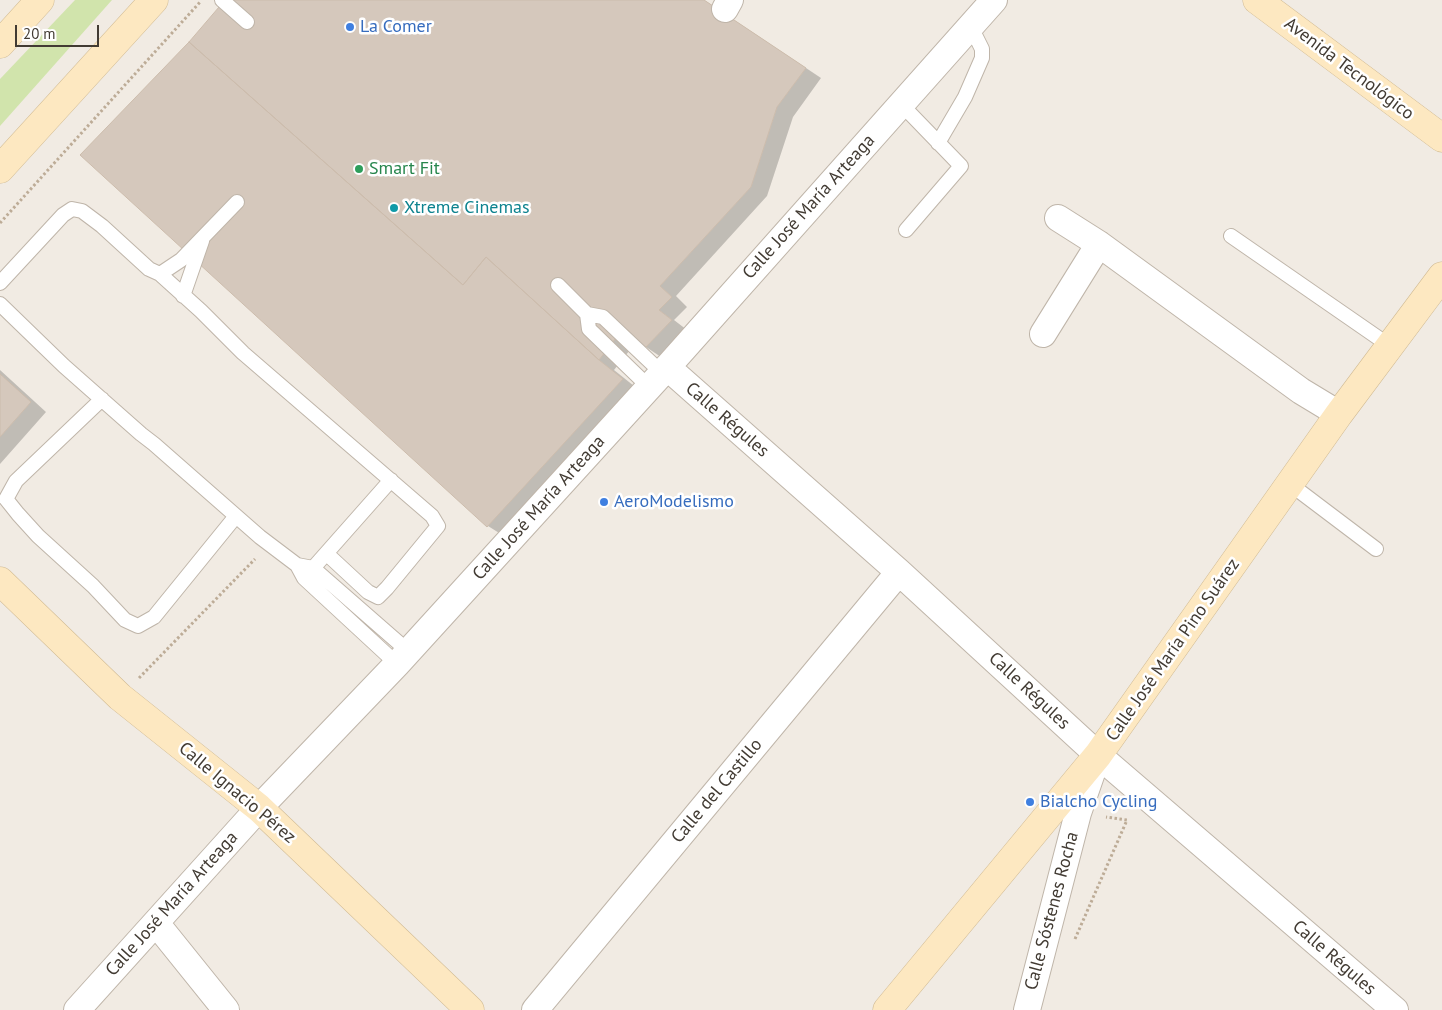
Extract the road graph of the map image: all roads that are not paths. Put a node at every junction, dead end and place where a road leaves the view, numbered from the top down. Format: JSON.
{"nodes":[{"id":1,"x":40,"y":0,"type":"edge"},
{"id":2,"x":154,"y":0,"type":"edge"},
{"id":3,"x":222,"y":0,"type":"edge"},
{"id":4,"x":994,"y":0,"type":"edge"},
{"id":5,"x":1257,"y":0,"type":"edge"},
{"id":6,"x":246,"y":22,"type":"dead end"},
{"id":7,"x":969,"y":28,"type":"junction"},
{"id":8,"x":0,"y":44,"type":"edge"},
{"id":9,"x":900,"y":104,"type":"junction"},
{"id":10,"x":1442,"y":138,"type":"edge"},
{"id":11,"x":938,"y":143,"type":"junction"},
{"id":12,"x":0,"y":169,"type":"edge"},
{"id":13,"x":237,"y":202,"type":"dead end"},
{"id":14,"x":1058,"y":218,"type":"dead end"},
{"id":15,"x":906,"y":230,"type":"dead end"},
{"id":16,"x":1231,"y":236,"type":"dead end"},
{"id":17,"x":203,"y":239,"type":"junction"},
{"id":18,"x":1099,"y":244,"type":"junction"},
{"id":19,"x":160,"y":274,"type":"junction"},
{"id":20,"x":1442,"y":276,"type":"edge"},
{"id":21,"x":0,"y":283,"type":"edge"},
{"id":22,"x":558,"y":285,"type":"dead end"},
{"id":23,"x":183,"y":296,"type":"junction"},
{"id":24,"x":0,"y":306,"type":"edge"},
{"id":25,"x":587,"y":314,"type":"junction"},
{"id":26,"x":1043,"y":334,"type":"dead end"},
{"id":27,"x":1390,"y":346,"type":"junction"},
{"id":28,"x":659,"y":376,"type":"junction"},
{"id":29,"x":102,"y":399,"type":"junction"},
{"id":30,"x":1339,"y":414,"type":"junction"},
{"id":31,"x":392,"y":480,"type":"junction"},
{"id":32,"x":1290,"y":484,"type":"junction"},
{"id":33,"x":236,"y":516,"type":"junction"},
{"id":34,"x":1376,"y":549,"type":"dead end"},
{"id":35,"x":327,"y":554,"type":"junction"},
{"id":36,"x":900,"y":572,"type":"junction"},
{"id":37,"x":308,"y":573,"type":"junction"},
{"id":38,"x":0,"y":581,"type":"edge"},
{"id":39,"x":403,"y":658,"type":"junction"},
{"id":40,"x":1098,"y":755,"type":"junction"},
{"id":41,"x":259,"y":808,"type":"junction"},
{"id":42,"x":156,"y":923,"type":"junction"},
{"id":43,"x":77,"y":1010,"type":"edge"},
{"id":44,"x":226,"y":1010,"type":"edge"},
{"id":45,"x":470,"y":1010,"type":"edge"},
{"id":46,"x":535,"y":1010,"type":"edge"},
{"id":47,"x":887,"y":1010,"type":"edge"},
{"id":48,"x":1027,"y":1010,"type":"edge"},
{"id":49,"x":1395,"y":1010,"type":"edge"}],
"edges":[{"from":1,"to":8,"type":"main road"},
{"from":2,"to":12,"type":"main road"},
{"from":3,"to":6,"type":"lane"},
{"from":4,"to":7,"type":"street","name":"Calle José María Arteaga"},
{"from":5,"to":10,"type":"main road","name":"Avenida Tecnológico"},
{"from":7,"to":9,"type":"street","name":"Calle José María Arteaga"},
{"from":7,"to":11,"type":"lane"},
{"from":9,"to":11,"type":"lane"},
{"from":9,"to":28,"type":"street","name":"Calle José María Arteaga"},
{"from":11,"to":15,"type":"lane"},
{"from":13,"to":17,"type":"lane"},
{"from":14,"to":18,"type":"street"},
{"from":16,"to":27,"type":"lane"},
{"from":17,"to":19,"type":"lane"},
{"from":17,"to":23,"type":"lane"},
{"from":18,"to":26,"type":"street"},
{"from":18,"to":30,"type":"street"},
{"from":19,"to":21,"type":"lane"},
{"from":19,"to":23,"type":"lane"},
{"from":20,"to":27,"type":"main road","name":"Calle José María Pino Suárez"},
{"from":22,"to":25,"type":"lane"},
{"from":23,"to":31,"type":"lane"},
{"from":24,"to":29,"type":"lane"},
{"from":25,"to":28,"type":"lane"},
{"from":25,"to":28,"type":"lane"},
{"from":27,"to":30,"type":"main road","name":"Calle José María Pino Suárez"},
{"from":28,"to":36,"type":"street","name":"Calle Régules"},
{"from":28,"to":39,"type":"street","name":"Calle José María Arteaga"},
{"from":29,"to":33,"type":"lane"},
{"from":29,"to":33,"type":"lane"},
{"from":30,"to":32,"type":"main road","name":"Calle José María Pino Suárez"},
{"from":31,"to":35,"type":"lane"},
{"from":31,"to":35,"type":"lane"},
{"from":32,"to":34,"type":"lane"},
{"from":32,"to":40,"type":"main road","name":"Calle José María Pino Suárez"},
{"from":33,"to":37,"type":"lane"},
{"from":35,"to":37,"type":"lane"},
{"from":36,"to":40,"type":"street","name":"Calle Régules"},
{"from":36,"to":46,"type":"street","name":"Calle del Castillo"},
{"from":37,"to":39,"type":"lane"},
{"from":38,"to":41,"type":"main road","name":"Calle Ignacio Pérez"},
{"from":39,"to":41,"type":"street","name":"Calle José María Arteaga"},
{"from":40,"to":47,"type":"main road","name":"Calle José María Pino Suárez"},
{"from":40,"to":48,"type":"street","name":"Calle Sóstenes Rocha"},
{"from":40,"to":49,"type":"street","name":"Calle Régules"},
{"from":41,"to":42,"type":"street","name":"Calle José María Arteaga"},
{"from":41,"to":45,"type":"main road","name":"Calle Ignacio Pérez"},
{"from":42,"to":43,"type":"street","name":"Calle José María Arteaga"},
{"from":42,"to":44,"type":"street"}]}
